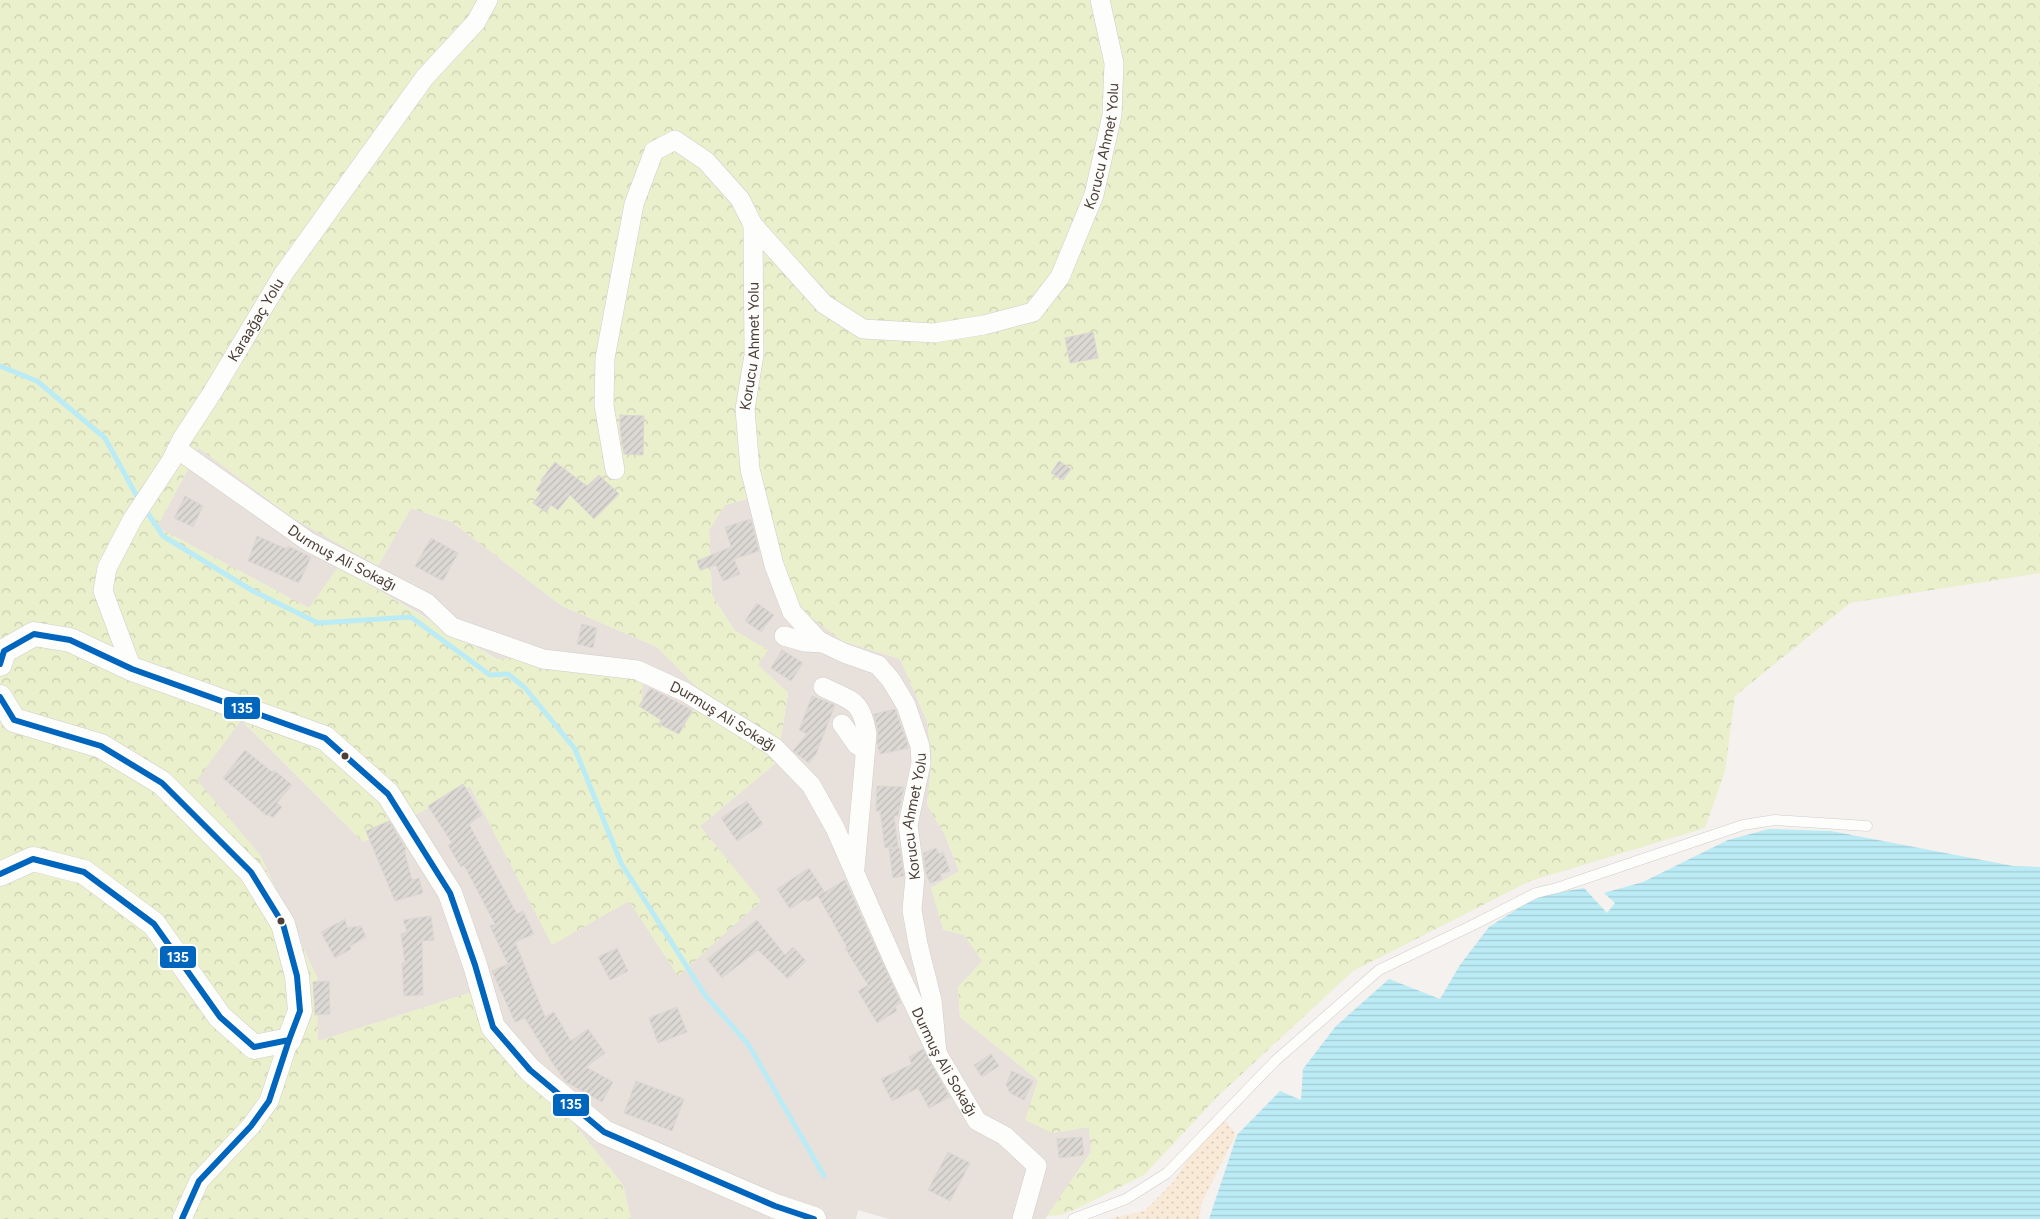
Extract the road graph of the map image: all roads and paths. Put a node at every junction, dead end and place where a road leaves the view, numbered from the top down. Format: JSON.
{"nodes":[{"id":1,"x":488,"y":0,"type":"edge"},
{"id":2,"x":1100,"y":0,"type":"edge"},
{"id":3,"x":753,"y":225,"type":"junction"},
{"id":4,"x":174,"y":455,"type":"junction"},
{"id":5,"x":615,"y":470,"type":"dead end"},
{"id":6,"x":784,"y":636,"type":"dead end"},
{"id":7,"x":824,"y":643,"type":"junction"},
{"id":8,"x":0,"y":664,"type":"edge"},
{"id":9,"x":132,"y":669,"type":"junction"},
{"id":10,"x":823,"y":687,"type":"dead end"},
{"id":11,"x":0,"y":697,"type":"edge"},
{"id":12,"x":842,"y":724,"type":"dead end"},
{"id":13,"x":865,"y":750,"type":"junction"},
{"id":14,"x":1867,"y":826,"type":"dead end"},
{"id":15,"x":854,"y":872,"type":"junction"},
{"id":16,"x":0,"y":874,"type":"edge"},
{"id":17,"x":290,"y":1040,"type":"junction"},
{"id":18,"x":937,"y":1053,"type":"junction"},
{"id":19,"x":776,"y":1213,"type":"edge"},
{"id":20,"x":182,"y":1219,"type":"edge"},
{"id":21,"x":814,"y":1219,"type":"edge"},
{"id":22,"x":1022,"y":1219,"type":"edge"},
{"id":23,"x":1073,"y":1219,"type":"edge"}],
"edges":[{"from":1,"to":4,"type":"street","name":"Karaağaç Yolu"},
{"from":2,"to":3,"type":"street","name":"Korucu Ahmet Yolu"},
{"from":3,"to":5,"type":"street"},
{"from":3,"to":7,"type":"street","name":"Korucu Ahmet Yolu"},
{"from":4,"to":9,"type":"street","name":"Karaağaç Yolu"},
{"from":4,"to":15,"type":"street","name":"Durmuş Ali Sokağı"},
{"from":6,"to":7,"type":"street"},
{"from":7,"to":18,"type":"street","name":"Korucu Ahmet Yolu"},
{"from":8,"to":9,"type":"street"},
{"from":9,"to":19,"type":"street"},
{"from":10,"to":13,"type":"street"},
{"from":11,"to":17,"type":"street"},
{"from":12,"to":13,"type":"street"},
{"from":13,"to":15,"type":"street"},
{"from":14,"to":23,"type":"lane"},
{"from":15,"to":18,"type":"street","name":"Durmuş Ali Sokağı"},
{"from":16,"to":17,"type":"street"},
{"from":17,"to":20,"type":"street"},
{"from":18,"to":22,"type":"street","name":"Durmuş Ali Sokağı"},
{"from":19,"to":21,"type":"street"}]}
